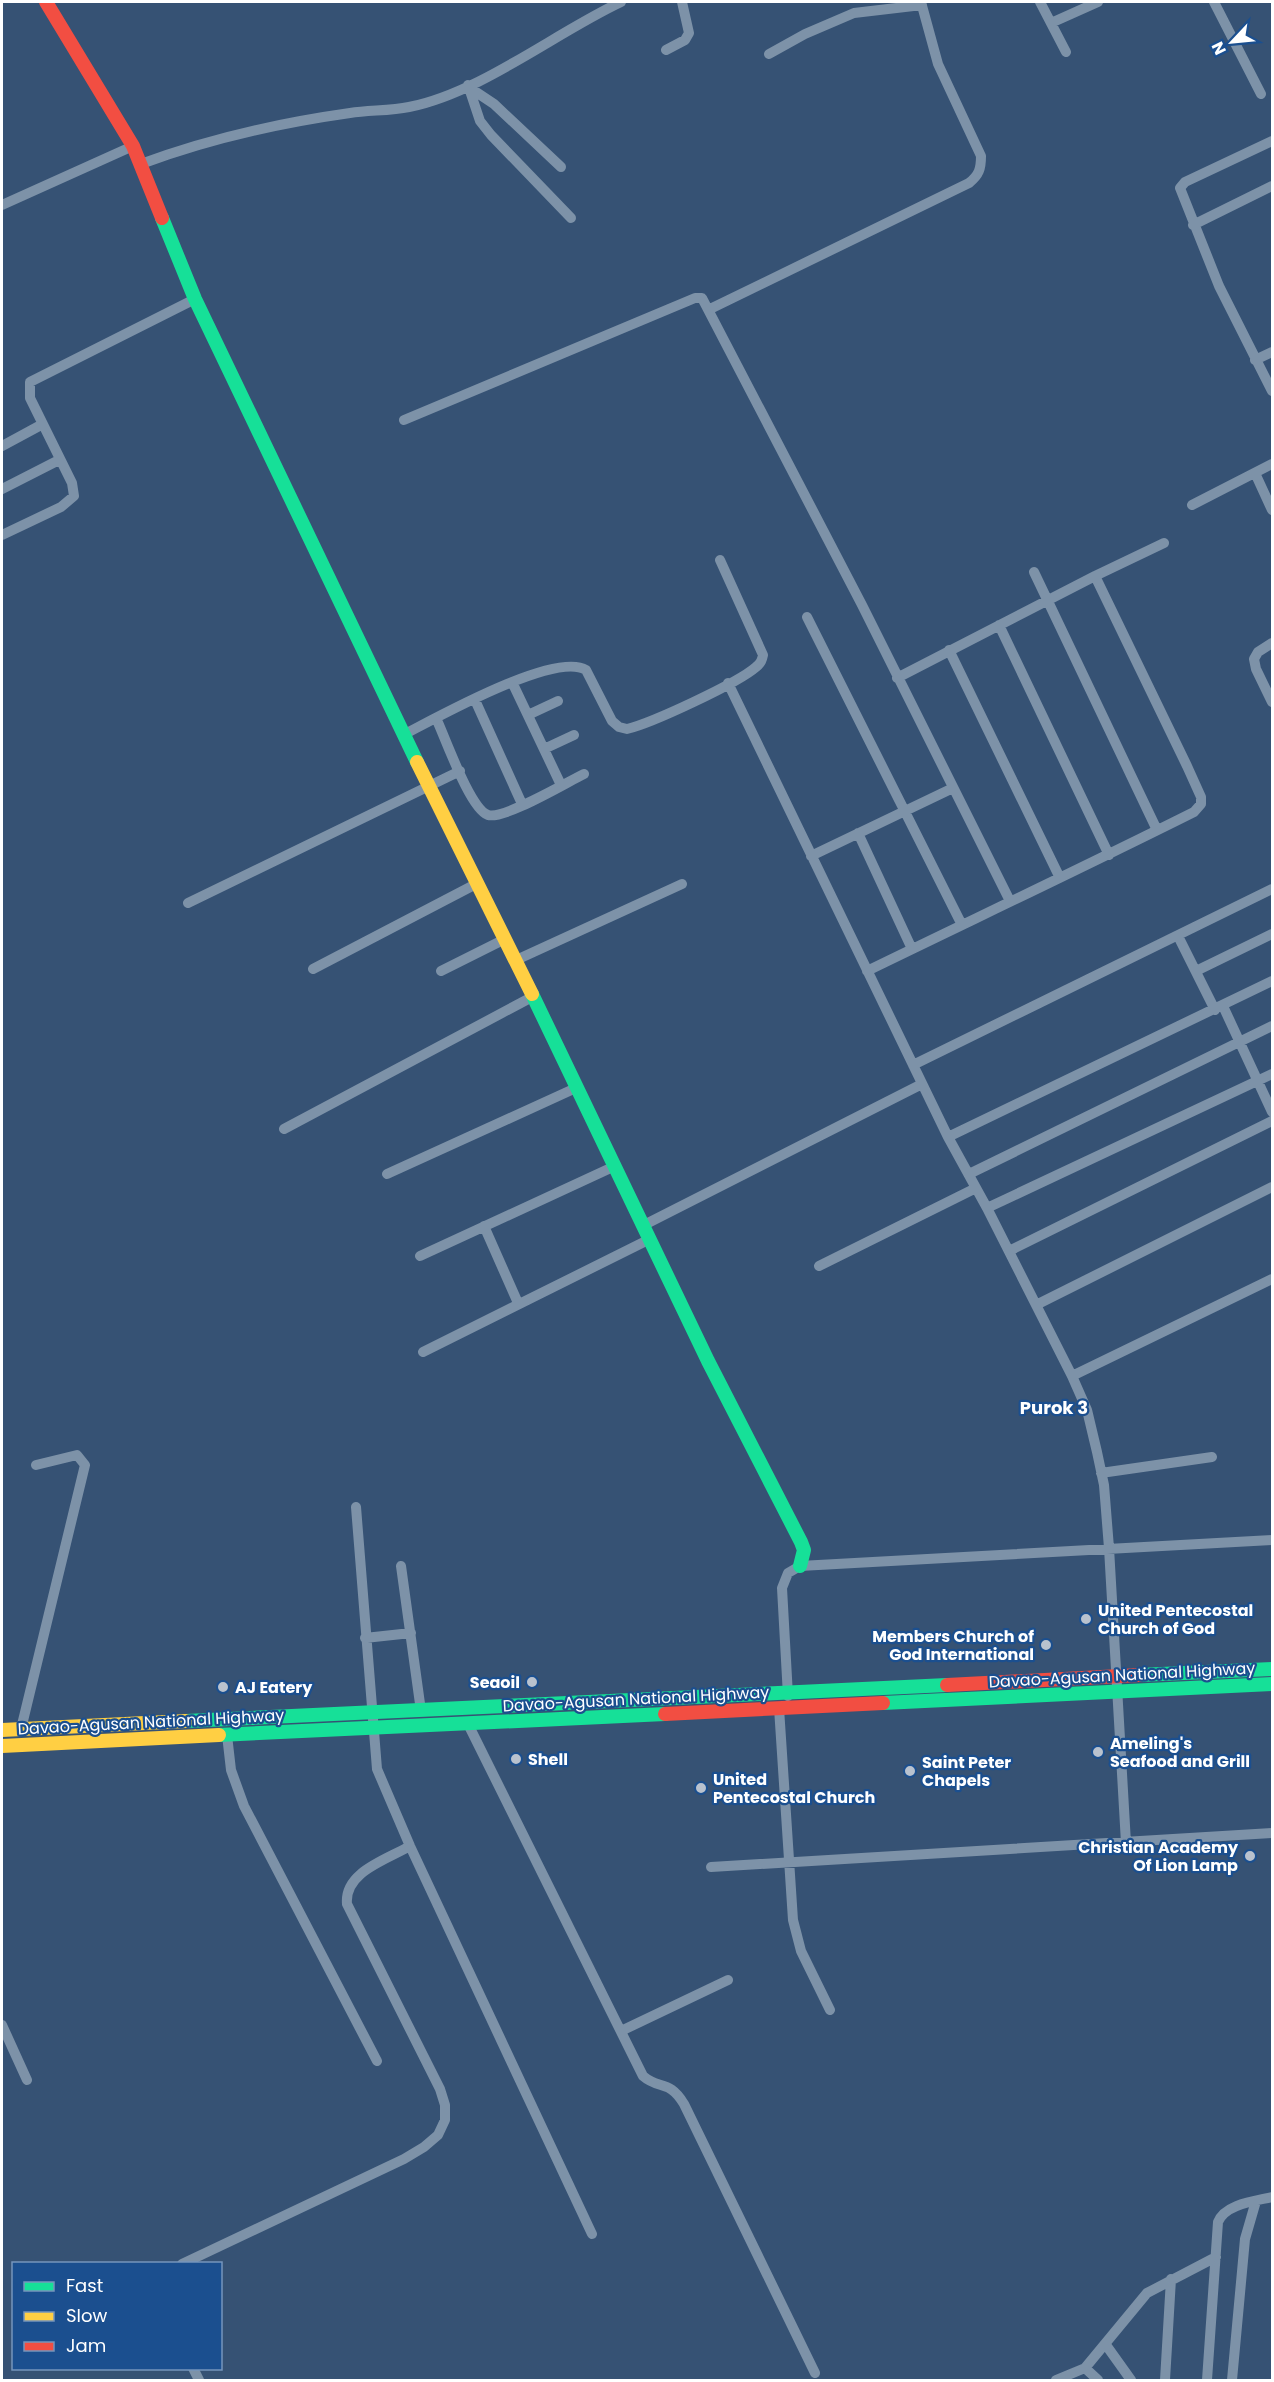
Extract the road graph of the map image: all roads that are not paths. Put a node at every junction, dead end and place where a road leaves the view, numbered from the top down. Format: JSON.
{"nodes":[{"id":1,"x":46,"y":2,"type":"edge"},
{"id":2,"x":621,"y":2,"type":"edge"},
{"id":3,"x":682,"y":2,"type":"edge"},
{"id":4,"x":1040,"y":2,"type":"edge"},
{"id":5,"x":1098,"y":2,"type":"edge"},
{"id":6,"x":1214,"y":2,"type":"edge"},
{"id":7,"x":922,"y":3,"type":"edge"},
{"id":8,"x":1051,"y":23,"type":"junction"},
{"id":9,"x":666,"y":50,"type":"dead end"},
{"id":10,"x":1066,"y":52,"type":"dead end"},
{"id":11,"x":769,"y":54,"type":"dead end"},
{"id":12,"x":469,"y":87,"type":"junction"},
{"id":13,"x":1261,"y":94,"type":"dead end"},
{"id":14,"x":1272,"y":141,"type":"edge"},
{"id":15,"x":133,"y":146,"type":"junction"},
{"id":16,"x":141,"y":164,"type":"junction"},
{"id":17,"x":561,"y":167,"type":"dead end"},
{"id":18,"x":1272,"y":186,"type":"edge"},
{"id":19,"x":2,"y":205,"type":"edge"},
{"id":20,"x":571,"y":218,"type":"dead end"},
{"id":21,"x":1193,"y":225,"type":"junction"},
{"id":22,"x":195,"y":299,"type":"junction"},
{"id":23,"x":710,"y":309,"type":"junction"},
{"id":24,"x":1272,"y":352,"type":"edge"},
{"id":25,"x":1255,"y":360,"type":"junction"},
{"id":26,"x":1272,"y":391,"type":"edge"},
{"id":27,"x":404,"y":420,"type":"dead end"},
{"id":28,"x":41,"y":425,"type":"junction"},
{"id":29,"x":2,"y":446,"type":"edge"},
{"id":30,"x":59,"y":460,"type":"junction"},
{"id":31,"x":1272,"y":464,"type":"edge"},
{"id":32,"x":1255,"y":473,"type":"junction"},
{"id":33,"x":2,"y":489,"type":"edge"},
{"id":34,"x":1192,"y":506,"type":"dead end"},
{"id":35,"x":1272,"y":510,"type":"edge"},
{"id":36,"x":2,"y":535,"type":"edge"},
{"id":37,"x":1164,"y":543,"type":"dead end"},
{"id":38,"x":720,"y":560,"type":"dead end"},
{"id":39,"x":1034,"y":572,"type":"dead end"},
{"id":40,"x":1095,"y":576,"type":"junction"},
{"id":41,"x":1047,"y":601,"type":"junction"},
{"id":42,"x":807,"y":617,"type":"dead end"},
{"id":43,"x":999,"y":625,"type":"junction"},
{"id":44,"x":1272,"y":643,"type":"edge"},
{"id":45,"x":950,"y":650,"type":"junction"},
{"id":46,"x":897,"y":678,"type":"junction"},
{"id":47,"x":512,"y":682,"type":"junction"},
{"id":48,"x":728,"y":683,"type":"junction"},
{"id":49,"x":1271,"y":695,"type":"edge"},
{"id":50,"x":475,"y":700,"type":"junction"},
{"id":51,"x":558,"y":701,"type":"dead end"},
{"id":52,"x":528,"y":715,"type":"junction"},
{"id":53,"x":436,"y":718,"type":"junction"},
{"id":54,"x":403,"y":735,"type":"junction"},
{"id":55,"x":574,"y":735,"type":"dead end"},
{"id":56,"x":544,"y":749,"type":"junction"},
{"id":57,"x":460,"y":771,"type":"junction"},
{"id":58,"x":584,"y":774,"type":"dead end"},
{"id":59,"x":561,"y":785,"type":"junction"},
{"id":60,"x":430,"y":787,"type":"junction"},
{"id":61,"x":953,"y":788,"type":"junction"},
{"id":62,"x":522,"y":804,"type":"junction"},
{"id":63,"x":906,"y":811,"type":"junction"},
{"id":64,"x":1157,"y":830,"type":"junction"},
{"id":65,"x":858,"y":833,"type":"junction"},
{"id":66,"x":1109,"y":855,"type":"junction"},
{"id":67,"x":811,"y":856,"type":"junction"},
{"id":68,"x":1059,"y":876,"type":"junction"},
{"id":69,"x":476,"y":884,"type":"junction"},
{"id":70,"x":682,"y":884,"type":"dead end"},
{"id":71,"x":1272,"y":890,"type":"edge"},
{"id":72,"x":1010,"y":901,"type":"junction"},
{"id":73,"x":188,"y":903,"type":"dead end"},
{"id":74,"x":962,"y":925,"type":"junction"},
{"id":75,"x":1272,"y":934,"type":"edge"},
{"id":76,"x":1178,"y":936,"type":"junction"},
{"id":77,"x":504,"y":939,"type":"junction"},
{"id":78,"x":912,"y":949,"type":"junction"},
{"id":79,"x":514,"y":961,"type":"junction"},
{"id":80,"x":313,"y":969,"type":"dead end"},
{"id":81,"x":867,"y":971,"type":"junction"},
{"id":82,"x":1196,"y":971,"type":"junction"},
{"id":83,"x":441,"y":972,"type":"dead end"},
{"id":84,"x":1272,"y":981,"type":"edge"},
{"id":85,"x":532,"y":997,"type":"junction"},
{"id":86,"x":1219,"y":1008,"type":"junction"},
{"id":87,"x":1272,"y":1026,"type":"edge"},
{"id":88,"x":1240,"y":1042,"type":"junction"},
{"id":89,"x":913,"y":1065,"type":"junction"},
{"id":90,"x":1272,"y":1074,"type":"edge"},
{"id":91,"x":1258,"y":1081,"type":"junction"},
{"id":92,"x":922,"y":1084,"type":"junction"},
{"id":93,"x":578,"y":1087,"type":"junction"},
{"id":94,"x":1272,"y":1112,"type":"edge"},
{"id":95,"x":1272,"y":1120,"type":"edge"},
{"id":96,"x":284,"y":1129,"type":"dead end"},
{"id":97,"x":948,"y":1137,"type":"junction"},
{"id":98,"x":615,"y":1166,"type":"junction"},
{"id":99,"x":969,"y":1173,"type":"junction"},
{"id":100,"x":387,"y":1174,"type":"dead end"},
{"id":101,"x":1272,"y":1187,"type":"edge"},
{"id":102,"x":976,"y":1188,"type":"junction"},
{"id":103,"x":987,"y":1208,"type":"junction"},
{"id":104,"x":484,"y":1226,"type":"junction"},
{"id":105,"x":644,"y":1226,"type":"junction"},
{"id":106,"x":650,"y":1239,"type":"junction"},
{"id":107,"x":1009,"y":1251,"type":"junction"},
{"id":108,"x":420,"y":1256,"type":"dead end"},
{"id":109,"x":819,"y":1266,"type":"dead end"},
{"id":110,"x":1272,"y":1279,"type":"edge"},
{"id":111,"x":518,"y":1303,"type":"junction"},
{"id":112,"x":1036,"y":1305,"type":"junction"},
{"id":113,"x":423,"y":1352,"type":"dead end"},
{"id":114,"x":1072,"y":1376,"type":"junction"},
{"id":115,"x":1212,"y":1457,"type":"dead end"},
{"id":116,"x":36,"y":1465,"type":"dead end"},
{"id":117,"x":1101,"y":1473,"type":"junction"},
{"id":118,"x":356,"y":1507,"type":"dead end"},
{"id":119,"x":1272,"y":1540,"type":"edge"},
{"id":120,"x":1108,"y":1548,"type":"junction"},
{"id":121,"x":401,"y":1566,"type":"dead end"},
{"id":122,"x":800,"y":1566,"type":"junction"},
{"id":123,"x":411,"y":1633,"type":"junction"},
{"id":124,"x":365,"y":1638,"type":"junction"},
{"id":125,"x":1272,"y":1669,"type":"edge"},
{"id":126,"x":1117,"y":1676,"type":"junction"},
{"id":127,"x":1272,"y":1684,"type":"edge"},
{"id":128,"x":1118,"y":1691,"type":"junction"},
{"id":129,"x":788,"y":1693,"type":"junction"},
{"id":130,"x":467,"y":1708,"type":"junction"},
{"id":131,"x":784,"y":1708,"type":"junction"},
{"id":132,"x":421,"y":1711,"type":"junction"},
{"id":133,"x":371,"y":1713,"type":"junction"},
{"id":134,"x":182,"y":1722,"type":"junction"},
{"id":135,"x":467,"y":1723,"type":"junction"},
{"id":136,"x":372,"y":1728,"type":"junction"},
{"id":137,"x":21,"y":1729,"type":"junction"},
{"id":138,"x":2,"y":1730,"type":"edge"},
{"id":139,"x":226,"y":1735,"type":"junction"},
{"id":140,"x":183,"y":1737,"type":"junction"},
{"id":141,"x":2,"y":1746,"type":"edge"},
{"id":142,"x":1272,"y":1833,"type":"edge"},
{"id":143,"x":1126,"y":1843,"type":"junction"},
{"id":144,"x":410,"y":1846,"type":"junction"},
{"id":145,"x":789,"y":1860,"type":"junction"},
{"id":146,"x":711,"y":1867,"type":"dead end"},
{"id":147,"x":728,"y":1980,"type":"dead end"},
{"id":148,"x":830,"y":2010,"type":"dead end"},
{"id":149,"x":621,"y":2031,"type":"junction"},
{"id":150,"x":3,"y":2032,"type":"edge"},
{"id":151,"x":377,"y":2061,"type":"dead end"},
{"id":152,"x":27,"y":2080,"type":"dead end"},
{"id":153,"x":1272,"y":2197,"type":"edge"},
{"id":154,"x":1256,"y":2201,"type":"junction"},
{"id":155,"x":592,"y":2234,"type":"dead end"},
{"id":156,"x":1216,"y":2257,"type":"junction"},
{"id":157,"x":186,"y":2262,"type":"edge"},
{"id":158,"x":1172,"y":2279,"type":"junction"},
{"id":159,"x":1106,"y":2346,"type":"junction"},
{"id":160,"x":1085,"y":2368,"type":"junction"},
{"id":161,"x":815,"y":2373,"type":"dead end"},
{"id":162,"x":1056,"y":2380,"type":"edge"},
{"id":163,"x":1098,"y":2380,"type":"edge"},
{"id":164,"x":1131,"y":2380,"type":"edge"},
{"id":165,"x":1165,"y":2380,"type":"edge"},
{"id":166,"x":1208,"y":2380,"type":"edge"},
{"id":167,"x":1232,"y":2380,"type":"edge"}],
"edges":[{"from":1,"to":15,"type":"main road"},
{"from":2,"to":12,"type":"street"},
{"from":3,"to":9,"type":"street"},
{"from":4,"to":8,"type":"street"},
{"from":5,"to":8,"type":"street"},
{"from":6,"to":13,"type":"street"},
{"from":7,"to":11,"type":"street"},
{"from":7,"to":23,"type":"street"},
{"from":8,"to":10,"type":"street"},
{"from":12,"to":16,"type":"street"},
{"from":12,"to":17,"type":"street"},
{"from":12,"to":20,"type":"street"},
{"from":14,"to":21,"type":"street"},
{"from":15,"to":16,"type":"main road"},
{"from":15,"to":19,"type":"street"},
{"from":16,"to":22,"type":"main road"},
{"from":18,"to":21,"type":"street"},
{"from":21,"to":25,"type":"street"},
{"from":22,"to":28,"type":"street"},
{"from":22,"to":54,"type":"main road"},
{"from":23,"to":27,"type":"street"},
{"from":23,"to":46,"type":"street"},
{"from":24,"to":25,"type":"street"},
{"from":25,"to":26,"type":"street"},
{"from":28,"to":29,"type":"street"},
{"from":28,"to":30,"type":"street"},
{"from":30,"to":33,"type":"street"},
{"from":30,"to":36,"type":"street"},
{"from":31,"to":32,"type":"street"},
{"from":32,"to":34,"type":"street"},
{"from":32,"to":35,"type":"street"},
{"from":37,"to":40,"type":"street"},
{"from":38,"to":48,"type":"street"},
{"from":39,"to":41,"type":"street"},
{"from":40,"to":41,"type":"street"},
{"from":40,"to":64,"type":"street"},
{"from":41,"to":43,"type":"street"},
{"from":41,"to":64,"type":"street"},
{"from":42,"to":63,"type":"street"},
{"from":43,"to":45,"type":"street"},
{"from":43,"to":66,"type":"street"},
{"from":44,"to":49,"type":"street"},
{"from":45,"to":46,"type":"street"},
{"from":45,"to":68,"type":"street"},
{"from":46,"to":61,"type":"street"},
{"from":47,"to":48,"type":"street"},
{"from":47,"to":50,"type":"street"},
{"from":47,"to":52,"type":"street"},
{"from":48,"to":67,"type":"street"},
{"from":50,"to":53,"type":"street"},
{"from":50,"to":62,"type":"street"},
{"from":51,"to":52,"type":"street"},
{"from":52,"to":56,"type":"street"},
{"from":53,"to":54,"type":"street"},
{"from":53,"to":57,"type":"street"},
{"from":54,"to":60,"type":"main road"},
{"from":55,"to":56,"type":"street"},
{"from":56,"to":59,"type":"street"},
{"from":57,"to":60,"type":"street"},
{"from":57,"to":62,"type":"street"},
{"from":58,"to":59,"type":"street"},
{"from":59,"to":62,"type":"street"},
{"from":60,"to":69,"type":"main road"},
{"from":60,"to":73,"type":"street"},
{"from":61,"to":63,"type":"street"},
{"from":61,"to":72,"type":"street"},
{"from":63,"to":65,"type":"street"},
{"from":63,"to":74,"type":"street"},
{"from":64,"to":66,"type":"street"},
{"from":65,"to":67,"type":"street"},
{"from":65,"to":78,"type":"street"},
{"from":66,"to":68,"type":"street"},
{"from":67,"to":81,"type":"street"},
{"from":68,"to":72,"type":"street"},
{"from":69,"to":77,"type":"main road"},
{"from":69,"to":80,"type":"street"},
{"from":70,"to":79,"type":"street"},
{"from":71,"to":76,"type":"street"},
{"from":72,"to":74,"type":"street"},
{"from":74,"to":78,"type":"street"},
{"from":75,"to":82,"type":"street"},
{"from":76,"to":82,"type":"street"},
{"from":76,"to":89,"type":"street"},
{"from":77,"to":79,"type":"main road"},
{"from":77,"to":83,"type":"street"},
{"from":78,"to":81,"type":"street"},
{"from":79,"to":85,"type":"main road"},
{"from":81,"to":89,"type":"street"},
{"from":82,"to":86,"type":"street"},
{"from":84,"to":86,"type":"street"},
{"from":85,"to":93,"type":"main road"},
{"from":85,"to":96,"type":"street"},
{"from":86,"to":88,"type":"street"},
{"from":86,"to":97,"type":"street"},
{"from":87,"to":88,"type":"street"},
{"from":88,"to":91,"type":"street"},
{"from":88,"to":99,"type":"street"},
{"from":89,"to":92,"type":"street"},
{"from":90,"to":91,"type":"street"},
{"from":91,"to":94,"type":"street"},
{"from":91,"to":103,"type":"street"},
{"from":92,"to":97,"type":"street"},
{"from":92,"to":105,"type":"street"},
{"from":93,"to":98,"type":"main road"},
{"from":93,"to":100,"type":"street"},
{"from":95,"to":107,"type":"street"},
{"from":97,"to":99,"type":"street"},
{"from":98,"to":104,"type":"street"},
{"from":98,"to":105,"type":"main road"},
{"from":99,"to":102,"type":"street"},
{"from":101,"to":112,"type":"street"},
{"from":102,"to":103,"type":"street"},
{"from":102,"to":109,"type":"street"},
{"from":103,"to":107,"type":"street"},
{"from":104,"to":108,"type":"street"},
{"from":104,"to":111,"type":"street"},
{"from":105,"to":106,"type":"main road"},
{"from":106,"to":111,"type":"street"},
{"from":106,"to":122,"type":"main road"},
{"from":107,"to":112,"type":"street"},
{"from":110,"to":114,"type":"street"},
{"from":111,"to":113,"type":"street"},
{"from":112,"to":114,"type":"street"},
{"from":114,"to":117,"type":"street"},
{"from":115,"to":117,"type":"street"},
{"from":116,"to":137,"type":"street"},
{"from":117,"to":120,"type":"street"},
{"from":118,"to":124,"type":"street"},
{"from":119,"to":120,"type":"street"},
{"from":120,"to":122,"type":"street"},
{"from":120,"to":126,"type":"street"},
{"from":121,"to":123,"type":"street"},
{"from":122,"to":129,"type":"street"},
{"from":123,"to":124,"type":"street"},
{"from":123,"to":132,"type":"street"},
{"from":124,"to":133,"type":"street"},
{"from":125,"to":126,"type":"main road","name":"Davao-Agusan National Highway"},
{"from":126,"to":128,"type":"street"},
{"from":126,"to":129,"type":"main road","name":"Davao-Agusan National Highway"},
{"from":127,"to":128,"type":"main road","name":"Davao-Agusan National Highway"},
{"from":128,"to":131,"type":"main road","name":"Davao-Agusan National Highway"},
{"from":128,"to":143,"type":"street"},
{"from":129,"to":130,"type":"main road","name":"Davao-Agusan National Highway"},
{"from":129,"to":131,"type":"street"},
{"from":130,"to":132,"type":"main road","name":"Davao-Agusan National Highway"},
{"from":130,"to":135,"type":"street"},
{"from":131,"to":135,"type":"main road","name":"Davao-Agusan National Highway"},
{"from":131,"to":145,"type":"street"},
{"from":132,"to":133,"type":"main road","name":"Davao-Agusan National Highway"},
{"from":133,"to":134,"type":"main road","name":"Davao-Agusan National Highway"},
{"from":133,"to":136,"type":"street"},
{"from":134,"to":137,"type":"main road","name":"Davao-Agusan National Highway"},
{"from":134,"to":140,"type":"main road"},
{"from":135,"to":136,"type":"main road","name":"Davao-Agusan National Highway"},
{"from":135,"to":149,"type":"street"},
{"from":136,"to":139,"type":"main road","name":"Davao-Agusan National Highway"},
{"from":136,"to":144,"type":"street"},
{"from":137,"to":138,"type":"main road","name":"Davao-Agusan National Highway"},
{"from":139,"to":140,"type":"main road","name":"Davao-Agusan National Highway"},
{"from":139,"to":151,"type":"street"},
{"from":140,"to":141,"type":"main road","name":"Davao-Agusan National Highway"},
{"from":142,"to":143,"type":"street"},
{"from":143,"to":145,"type":"street"},
{"from":144,"to":155,"type":"street"},
{"from":144,"to":157,"type":"street"},
{"from":145,"to":146,"type":"street"},
{"from":145,"to":148,"type":"street"},
{"from":147,"to":149,"type":"street"},
{"from":149,"to":161,"type":"street"},
{"from":150,"to":152,"type":"street"},
{"from":153,"to":154,"type":"street"},
{"from":154,"to":156,"type":"street"},
{"from":154,"to":167,"type":"street"},
{"from":156,"to":158,"type":"street"},
{"from":156,"to":166,"type":"street"},
{"from":158,"to":159,"type":"street"},
{"from":158,"to":165,"type":"street"},
{"from":159,"to":160,"type":"street"},
{"from":159,"to":164,"type":"street"},
{"from":160,"to":162,"type":"street"},
{"from":160,"to":163,"type":"street"}]}
